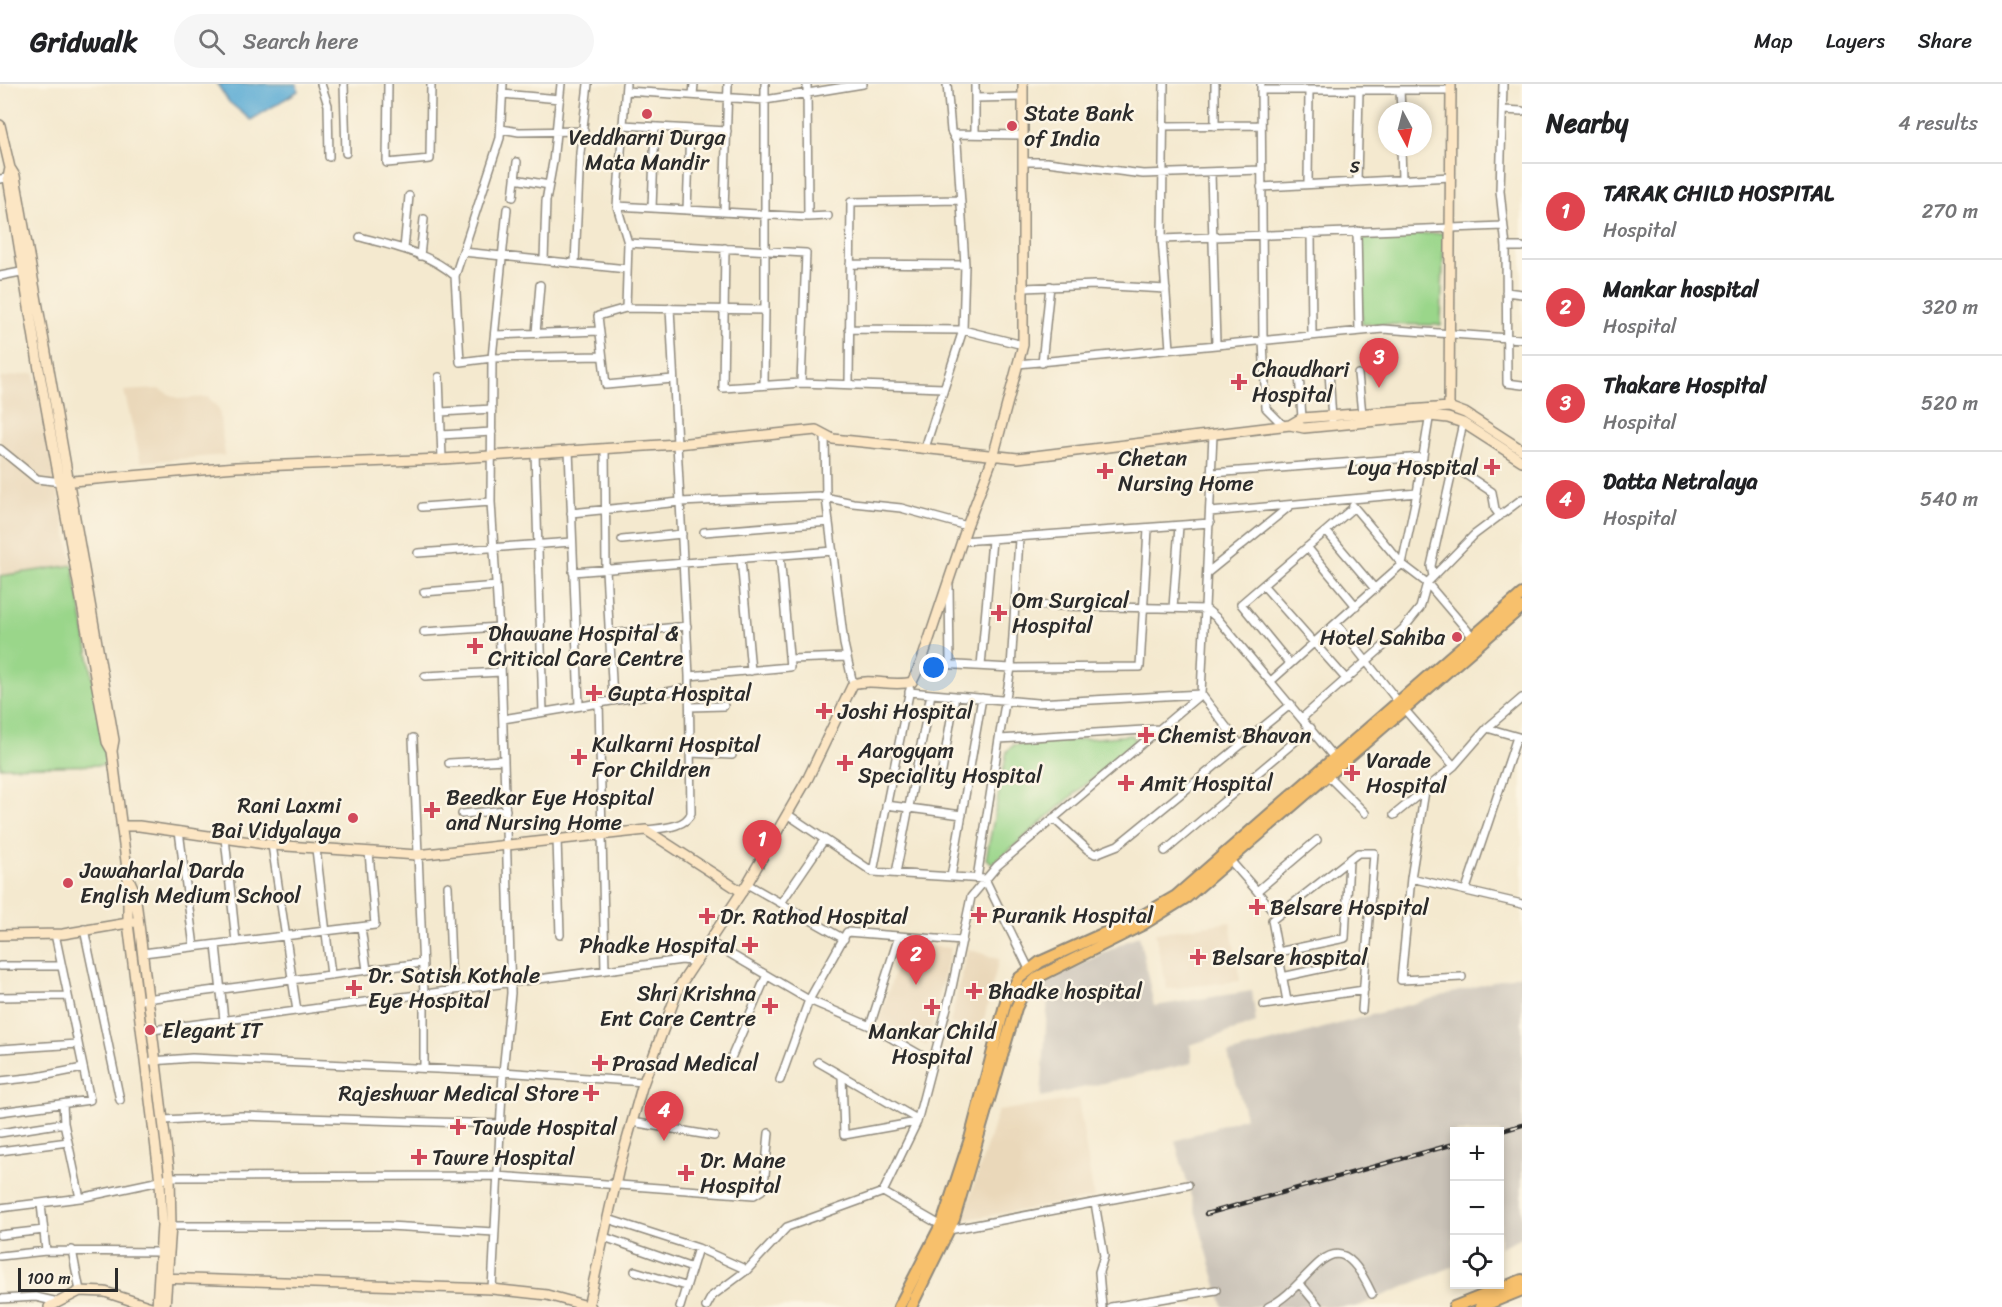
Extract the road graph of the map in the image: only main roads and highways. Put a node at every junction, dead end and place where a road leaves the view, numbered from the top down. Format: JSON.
{"nodes":[{"id":1,"x":1522,"y":594,"type":"edge"},
{"id":2,"x":1522,"y":607,"type":"edge"},
{"id":3,"x":1402,"y":706,"type":"junction"},
{"id":4,"x":1338,"y":761,"type":"junction"},
{"id":5,"x":1227,"y":856,"type":"junction"},
{"id":6,"x":945,"y":1228,"type":"junction"},
{"id":7,"x":1522,"y":1280,"type":"edge"},
{"id":8,"x":1522,"y":1290,"type":"edge"},
{"id":9,"x":898,"y":1307,"type":"edge"},
{"id":10,"x":911,"y":1307,"type":"edge"},
{"id":11,"x":1454,"y":1307,"type":"edge"},
{"id":12,"x":1480,"y":1307,"type":"edge"}],
"edges":[{"from":1,"to":3,"type":"main road"},
{"from":2,"to":3,"type":"main road"},
{"from":3,"to":4,"type":"main road"},
{"from":4,"to":5,"type":"main road"},
{"from":4,"to":5,"type":"main road"},
{"from":5,"to":6,"type":"main road"},
{"from":5,"to":6,"type":"main road"},
{"from":6,"to":9,"type":"main road"},
{"from":6,"to":10,"type":"main road"},
{"from":7,"to":11,"type":"main road"},
{"from":8,"to":12,"type":"main road"}]}
